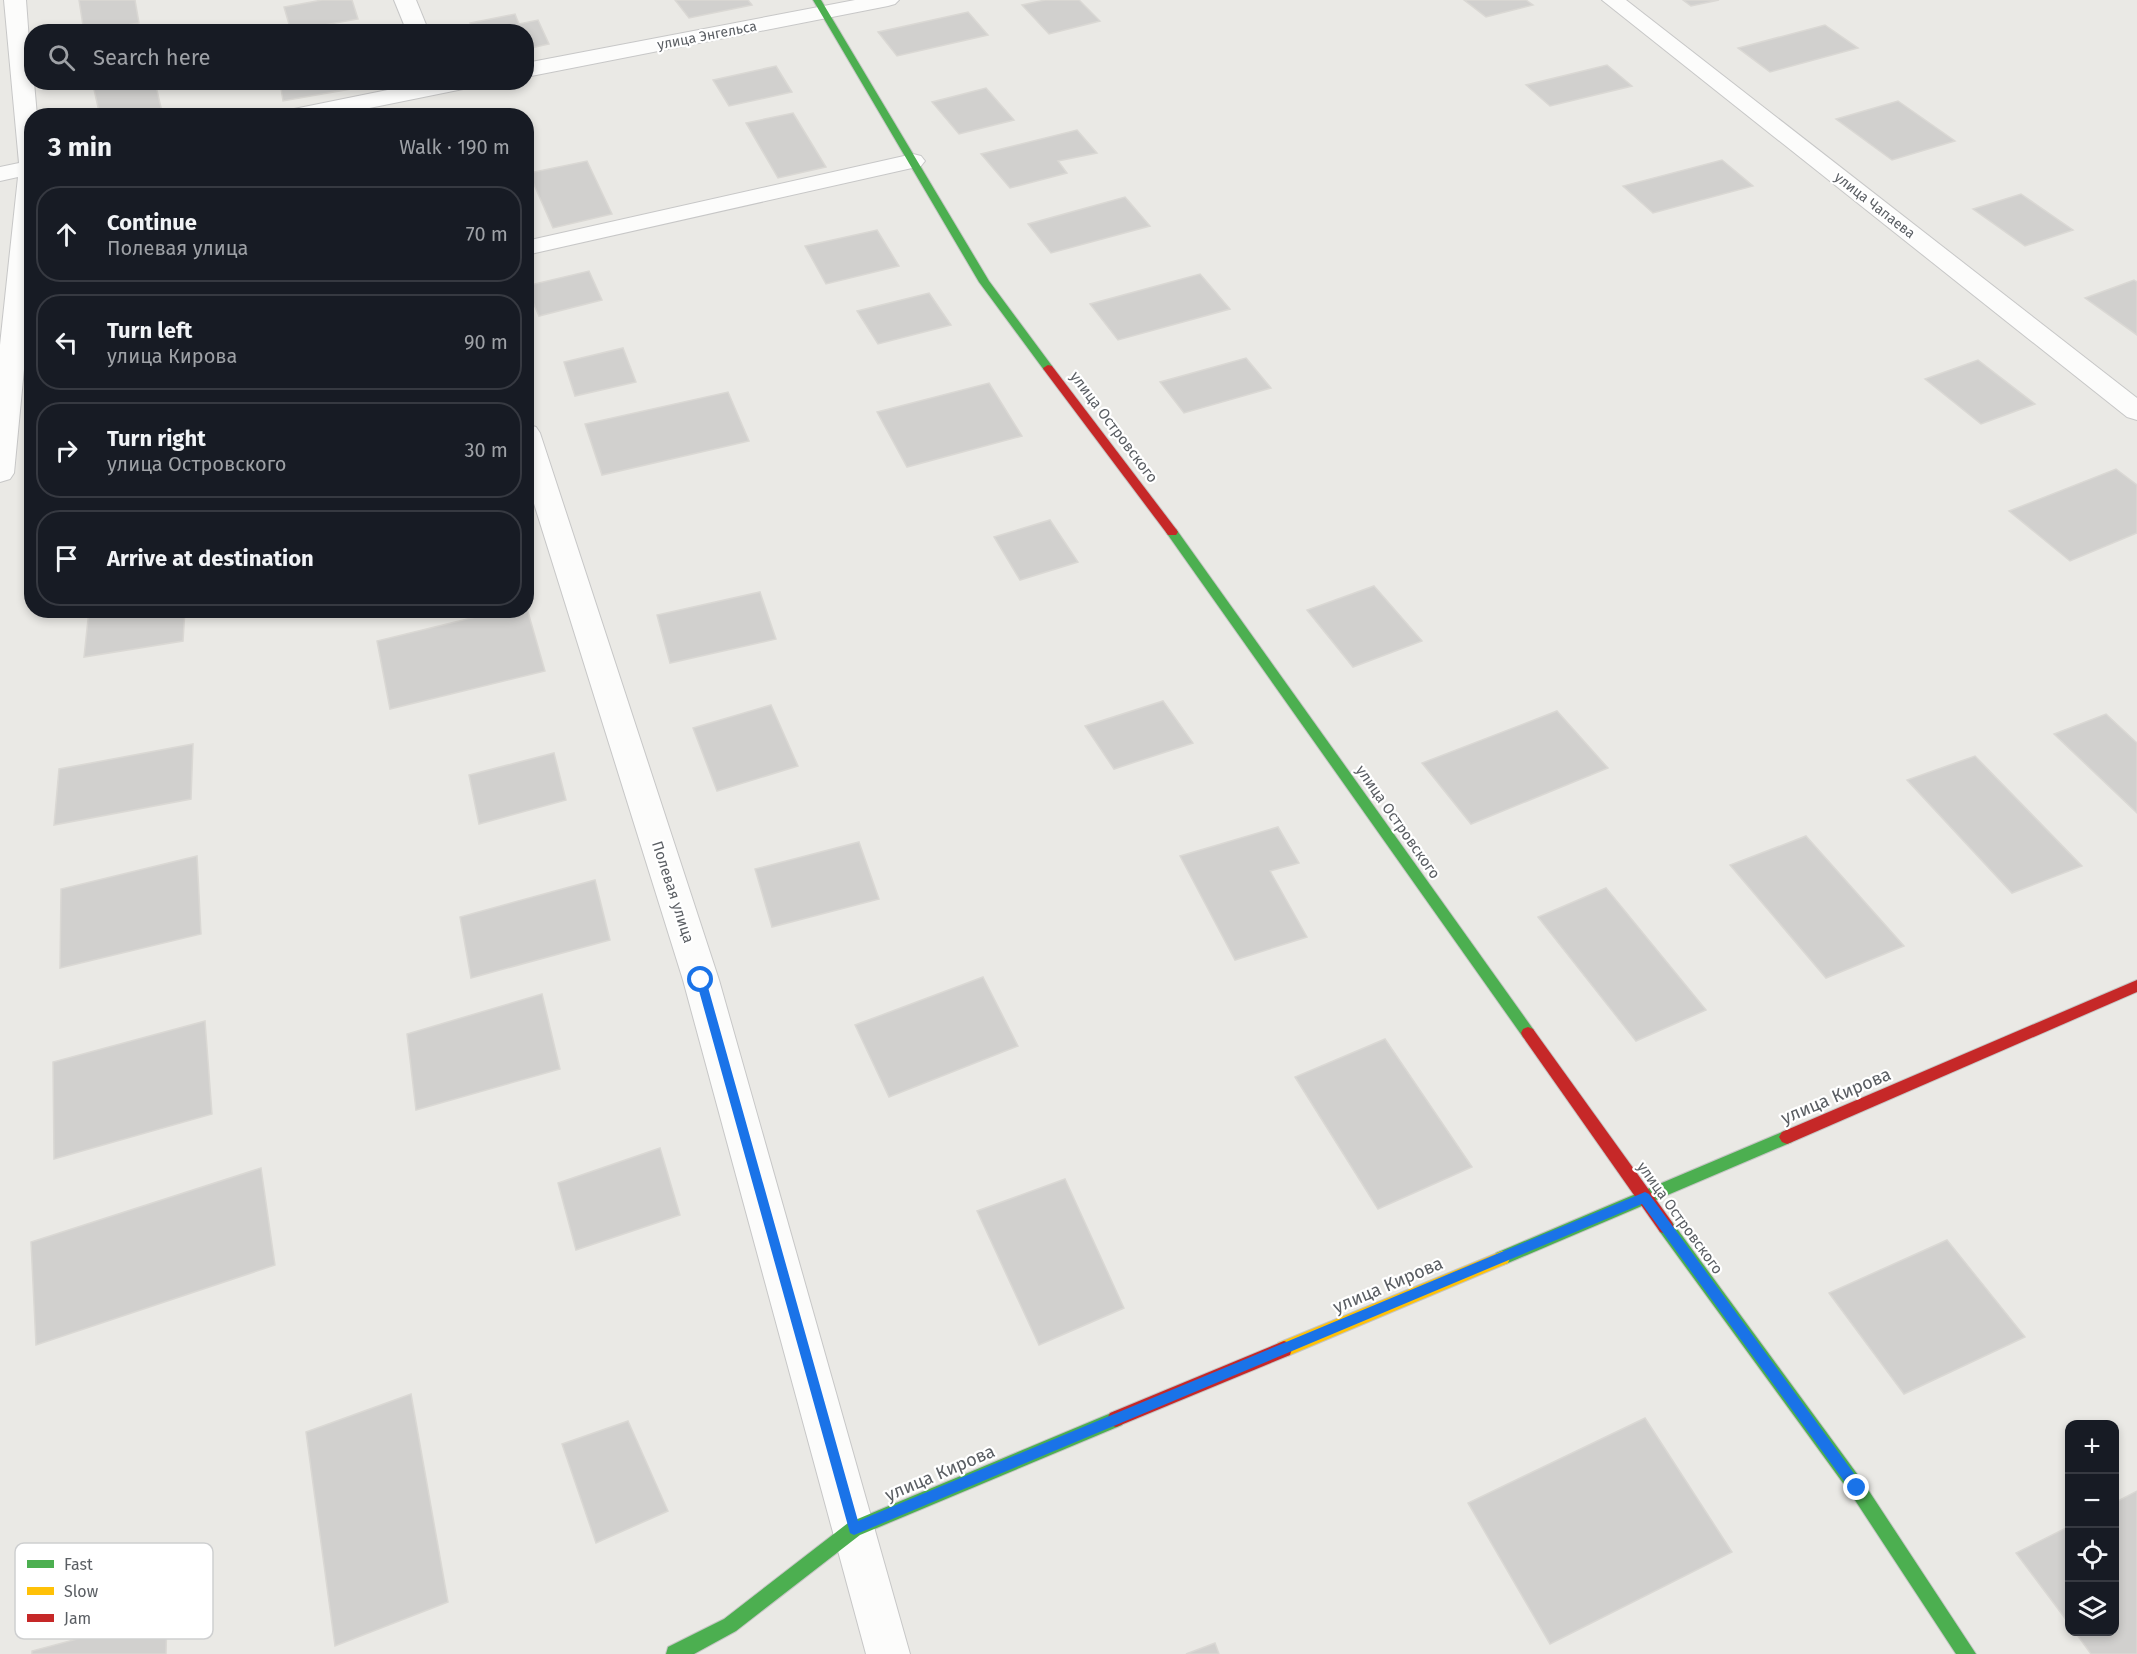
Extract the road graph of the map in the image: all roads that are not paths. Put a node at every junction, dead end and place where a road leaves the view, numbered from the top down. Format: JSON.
{"nodes":[{"id":1,"x":15,"y":0,"type":"edge"},
{"id":2,"x":405,"y":0,"type":"edge"},
{"id":3,"x":888,"y":0,"type":"edge"},
{"id":4,"x":1613,"y":0,"type":"edge"},
{"id":5,"x":822,"y":6,"type":"edge"},
{"id":6,"x":415,"y":24,"type":"edge"},
{"id":7,"x":534,"y":68,"type":"edge"},
{"id":8,"x":416,"y":90,"type":"edge"},
{"id":9,"x":25,"y":108,"type":"edge"},
{"id":10,"x":332,"y":108,"type":"edge"},
{"id":11,"x":913,"y":161,"type":"junction"},
{"id":12,"x":24,"y":169,"type":"edge"},
{"id":13,"x":0,"y":174,"type":"edge"},
{"id":14,"x":24,"y":236,"type":"edge"},
{"id":15,"x":534,"y":246,"type":"edge"},
{"id":16,"x":2137,"y":411,"type":"edge"},
{"id":17,"x":534,"y":458,"type":"edge"},
{"id":18,"x":0,"y":473,"type":"edge"},
{"id":19,"x":2137,"y":986,"type":"edge"},
{"id":20,"x":1645,"y":1198,"type":"junction"},
{"id":21,"x":854,"y":1529,"type":"junction"},
{"id":22,"x":675,"y":1654,"type":"edge"},
{"id":23,"x":888,"y":1654,"type":"edge"},
{"id":24,"x":1967,"y":1654,"type":"edge"}],
"edges":[{"from":1,"to":9,"type":"street"},
{"from":2,"to":6,"type":"street"},
{"from":3,"to":5,"type":"street","name":"улица Энгельса"},
{"from":4,"to":16,"type":"street","name":"улица Чапаева"},
{"from":5,"to":7,"type":"street","name":"улица Энгельса"},
{"from":5,"to":11,"type":"street","name":"улица Островского"},
{"from":8,"to":10,"type":"street"},
{"from":11,"to":15,"type":"street"},
{"from":11,"to":20,"type":"street","name":"улица Островского"},
{"from":12,"to":13,"type":"street"},
{"from":14,"to":18,"type":"street"},
{"from":17,"to":21,"type":"street","name":"Полевая улица"},
{"from":19,"to":20,"type":"street","name":"улица Кирова"},
{"from":20,"to":21,"type":"street","name":"улица Кирова"},
{"from":20,"to":24,"type":"street","name":"улица Островского"},
{"from":21,"to":22,"type":"street","name":"улица Кирова"},
{"from":21,"to":23,"type":"street","name":"Полевая улица"}]}
